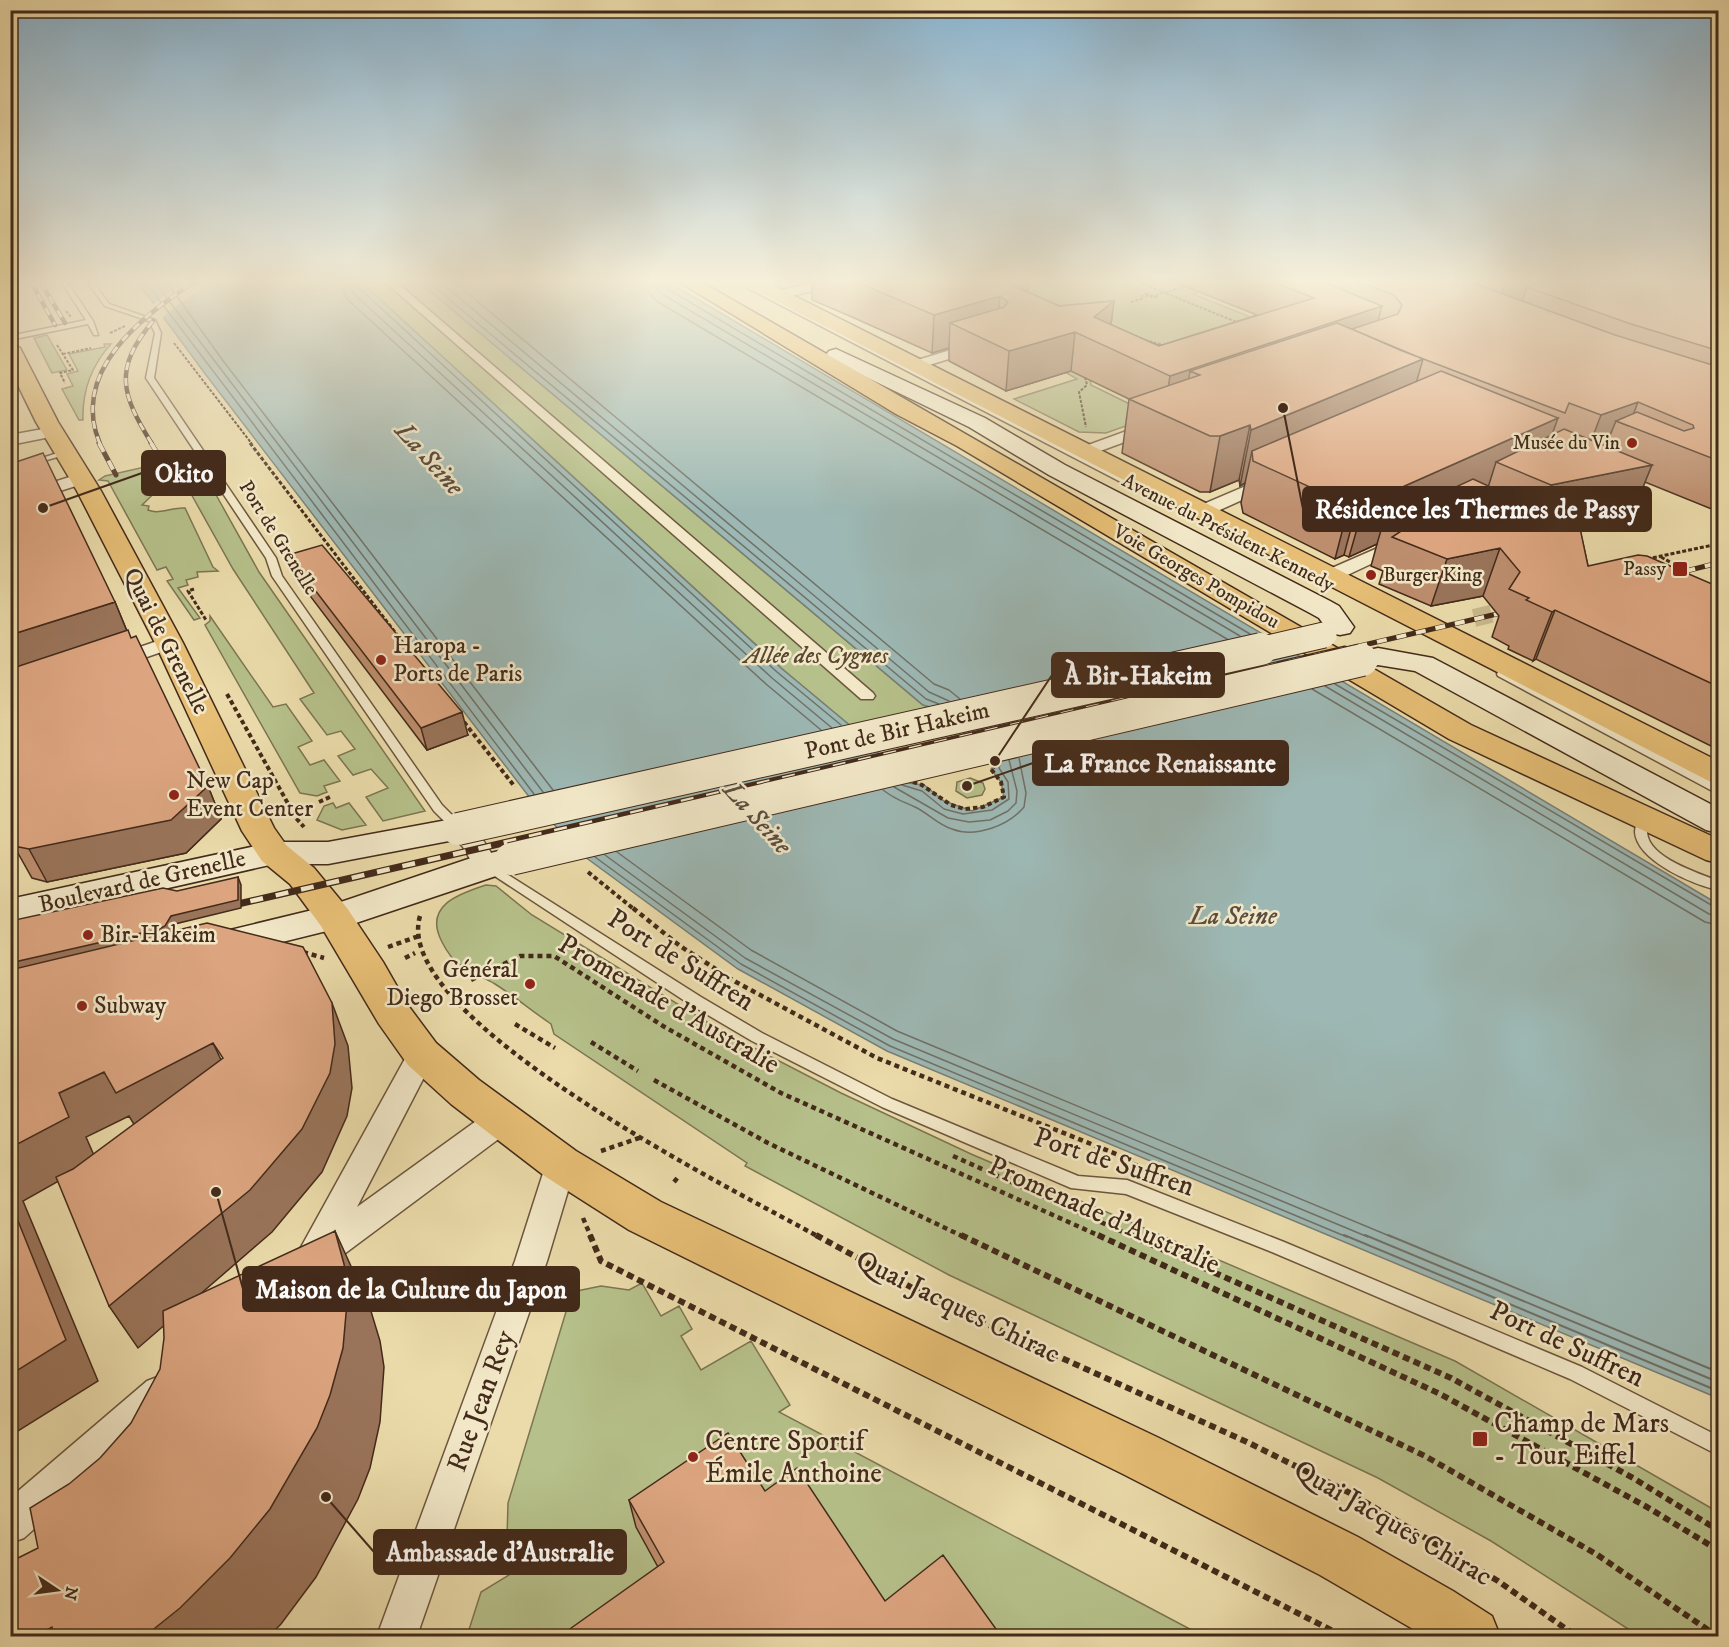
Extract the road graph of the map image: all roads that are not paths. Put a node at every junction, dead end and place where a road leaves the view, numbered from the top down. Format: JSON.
{"nodes":[{"id":1,"x":15,"y":357,"type":"edge"},
{"id":2,"x":154,"y":357,"type":"edge"},
{"id":3,"x":476,"y":357,"type":"edge"},
{"id":4,"x":815,"y":357,"type":"edge"},
{"id":5,"x":839,"y":357,"type":"edge"},
{"id":6,"x":840,"y":357,"type":"edge"},
{"id":7,"x":893,"y":357,"type":"edge"},
{"id":8,"x":901,"y":357,"type":"edge"},
{"id":9,"x":940,"y":357,"type":"edge"},
{"id":10,"x":916,"y":364,"type":"junction"},
{"id":11,"x":1170,"y":421,"type":"edge"},
{"id":12,"x":54,"y":432,"type":"junction"},
{"id":13,"x":10,"y":440,"type":"edge"},
{"id":14,"x":966,"y":441,"type":"junction"},
{"id":15,"x":67,"y":453,"type":"junction"},
{"id":16,"x":1082,"y":455,"type":"junction"},
{"id":17,"x":16,"y":467,"type":"edge"},
{"id":18,"x":1290,"y":472,"type":"edge"},
{"id":19,"x":79,"y":478,"type":"junction"},
{"id":20,"x":10,"y":502,"type":"edge"},
{"id":21,"x":1205,"y":510,"type":"junction"},
{"id":22,"x":1419,"y":535,"type":"edge"},
{"id":23,"x":1332,"y":575,"type":"junction"},
{"id":24,"x":1332,"y":631,"type":"junction"},
{"id":25,"x":169,"y":643,"type":"junction"},
{"id":26,"x":1370,"y":658,"type":"junction"},
{"id":27,"x":88,"y":671,"type":"edge"},
{"id":28,"x":867,"y":696,"type":"dead end"},
{"id":29,"x":1719,"y":773,"type":"edge"},
{"id":30,"x":1719,"y":790,"type":"edge"},
{"id":31,"x":1644,"y":818,"type":"junction"},
{"id":32,"x":1719,"y":822,"type":"edge"},
{"id":33,"x":458,"y":829,"type":"junction"},
{"id":34,"x":274,"y":852,"type":"junction"},
{"id":35,"x":1719,"y":852,"type":"edge"},
{"id":36,"x":498,"y":862,"type":"junction"},
{"id":37,"x":1719,"y":886,"type":"edge"},
{"id":38,"x":10,"y":912,"type":"edge"},
{"id":39,"x":334,"y":918,"type":"junction"},
{"id":40,"x":182,"y":953,"type":"edge"},
{"id":41,"x":422,"y":1054,"type":"junction"},
{"id":42,"x":501,"y":1120,"type":"junction"},
{"id":43,"x":561,"y":1164,"type":"junction"},
{"id":44,"x":314,"y":1258,"type":"junction"},
{"id":45,"x":287,"y":1281,"type":"edge"},
{"id":46,"x":180,"y":1375,"type":"edge"},
{"id":47,"x":1719,"y":1446,"type":"edge"},
{"id":48,"x":10,"y":1524,"type":"edge"},
{"id":49,"x":397,"y":1636,"type":"edge"},
{"id":50,"x":1473,"y":1636,"type":"edge"}],
"edges":[{"from":1,"to":12,"type":"main road","name":"Quai de Grenelle"},
{"from":2,"to":33,"type":"lane","name":"Port de Grenelle"},
{"from":3,"to":28,"type":"street"},
{"from":4,"to":14,"type":"main road","name":"Voie Georges Pompidou"},
{"from":5,"to":14,"type":"main road"},
{"from":6,"to":16,"type":"main road"},
{"from":7,"to":16,"type":"lane","name":"Avenue du Président Kennedy"},
{"from":8,"to":10,"type":"main road","name":"Avenue du Président Kennedy"},
{"from":9,"to":10,"type":"street"},
{"from":10,"to":16,"type":"main road","name":"Avenue du Président Kennedy"},
{"from":11,"to":16,"type":"street"},
{"from":12,"to":13,"type":"street"},
{"from":12,"to":15,"type":"main road","name":"Quai de Grenelle"},
{"from":14,"to":31,"type":"main road","name":"Voie Georges Pompidou"},
{"from":15,"to":17,"type":"lane"},
{"from":15,"to":19,"type":"main road","name":"Quai de Grenelle"},
{"from":16,"to":21,"type":"main road","name":"Avenue du Président Kennedy"},
{"from":16,"to":24,"type":"main road"},
{"from":16,"to":30,"type":"lane","name":"Avenue du Président Kennedy"},
{"from":18,"to":21,"type":"street"},
{"from":19,"to":20,"type":"street"},
{"from":19,"to":25,"type":"main road","name":"Quai de Grenelle"},
{"from":21,"to":23,"type":"main road","name":"Avenue du Président Kennedy"},
{"from":22,"to":23,"type":"street"},
{"from":23,"to":29,"type":"main road","name":"Avenue du Président Kennedy"},
{"from":24,"to":26,"type":"main road"},
{"from":24,"to":33,"type":"main road","name":"Pont de Bir Hakeim","bridge":true},
{"from":25,"to":27,"type":"street"},
{"from":25,"to":34,"type":"main road","name":"Quai de Grenelle"},
{"from":26,"to":32,"type":"main road"},
{"from":26,"to":36,"type":"main road","name":"Pont de Bir Hakeim","bridge":true},
{"from":31,"to":35,"type":"main road","name":"Voie Georges Pompidou"},
{"from":31,"to":37,"type":"lane"},
{"from":33,"to":34,"type":"main road","name":"Pont de Bir Hakeim"},
{"from":33,"to":36,"type":"street"},
{"from":34,"to":38,"type":"main road","name":"Boulevard de Grenelle"},
{"from":34,"to":39,"type":"main road","name":"Quai de Grenelle"},
{"from":36,"to":39,"type":"main road","name":"Pont de Bir Hakeim"},
{"from":36,"to":47,"type":"lane","name":"Port de Suffren"},
{"from":39,"to":40,"type":"main road"},
{"from":39,"to":41,"type":"main road"},
{"from":41,"to":42,"type":"main road"},
{"from":41,"to":44,"type":"street"},
{"from":42,"to":43,"type":"main road"},
{"from":42,"to":44,"type":"street"},
{"from":43,"to":49,"type":"street","name":"Rue Jean Rey"},
{"from":43,"to":50,"type":"main road"},
{"from":44,"to":45,"type":"street"},
{"from":46,"to":48,"type":"street"}]}
